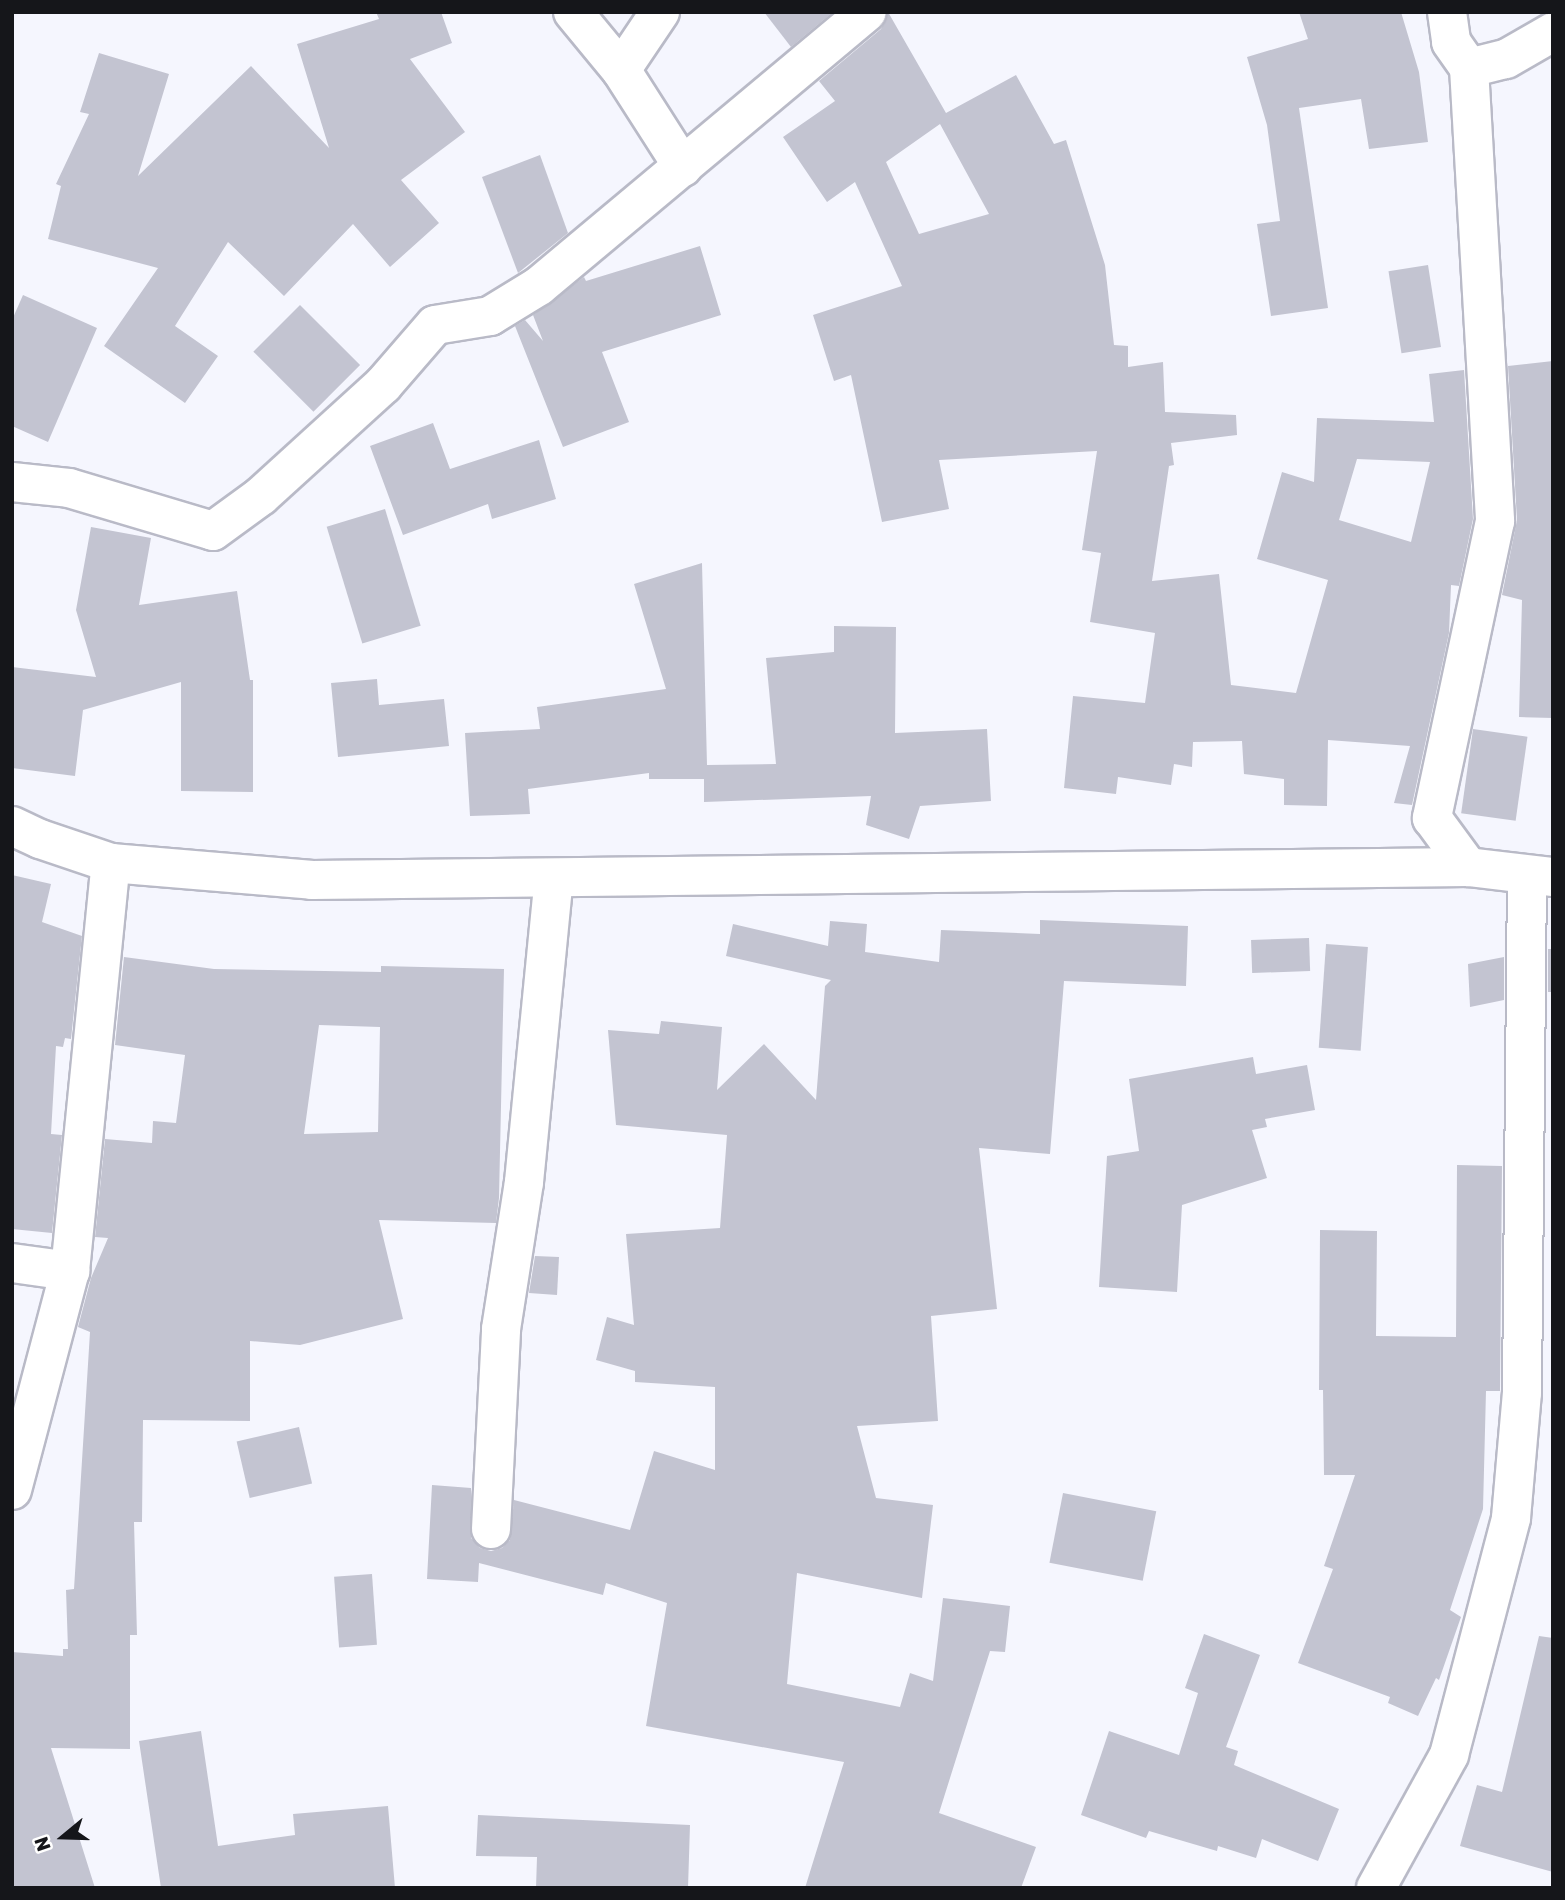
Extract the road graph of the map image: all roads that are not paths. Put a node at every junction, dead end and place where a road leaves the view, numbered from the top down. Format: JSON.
{"nodes":[{"id":1,"x":573,"y":12,"type":"edge"},
{"id":2,"x":660,"y":12,"type":"edge"},
{"id":3,"x":867,"y":12,"type":"edge"},
{"id":4,"x":1447,"y":12,"type":"edge"},
{"id":5,"x":1553,"y":32,"type":"edge"},
{"id":6,"x":1469,"y":68,"type":"junction"},
{"id":7,"x":621,"y":70,"type":"junction"},
{"id":8,"x":683,"y":167,"type":"junction"},
{"id":9,"x":12,"y":482,"type":"edge"},
{"id":10,"x":12,"y":826,"type":"edge"},
{"id":11,"x":111,"y":863,"type":"junction"},
{"id":12,"x":1468,"y":867,"type":"junction"},
{"id":13,"x":1540,"y":877,"type":"edge"},
{"id":14,"x":554,"y":878,"type":"junction"},
{"id":15,"x":12,"y":1263,"type":"edge"},
{"id":16,"x":70,"y":1271,"type":"junction"},
{"id":17,"x":12,"y":1490,"type":"edge"},
{"id":18,"x":491,"y":1529,"type":"dead end"},
{"id":19,"x":1376,"y":1888,"type":"edge"}],
"edges":[{"from":1,"to":7,"type":"street"},
{"from":2,"to":7,"type":"street"},
{"from":3,"to":8,"type":"street"},
{"from":4,"to":6,"type":"street"},
{"from":5,"to":6,"type":"street"},
{"from":6,"to":12,"type":"street"},
{"from":7,"to":8,"type":"street"},
{"from":8,"to":9,"type":"street"},
{"from":10,"to":11,"type":"street"},
{"from":11,"to":14,"type":"street"},
{"from":11,"to":16,"type":"street"},
{"from":12,"to":13,"type":"street"},
{"from":12,"to":14,"type":"street"},
{"from":13,"to":19,"type":"street"},
{"from":14,"to":18,"type":"street"},
{"from":15,"to":16,"type":"street"},
{"from":16,"to":17,"type":"street"}]}
